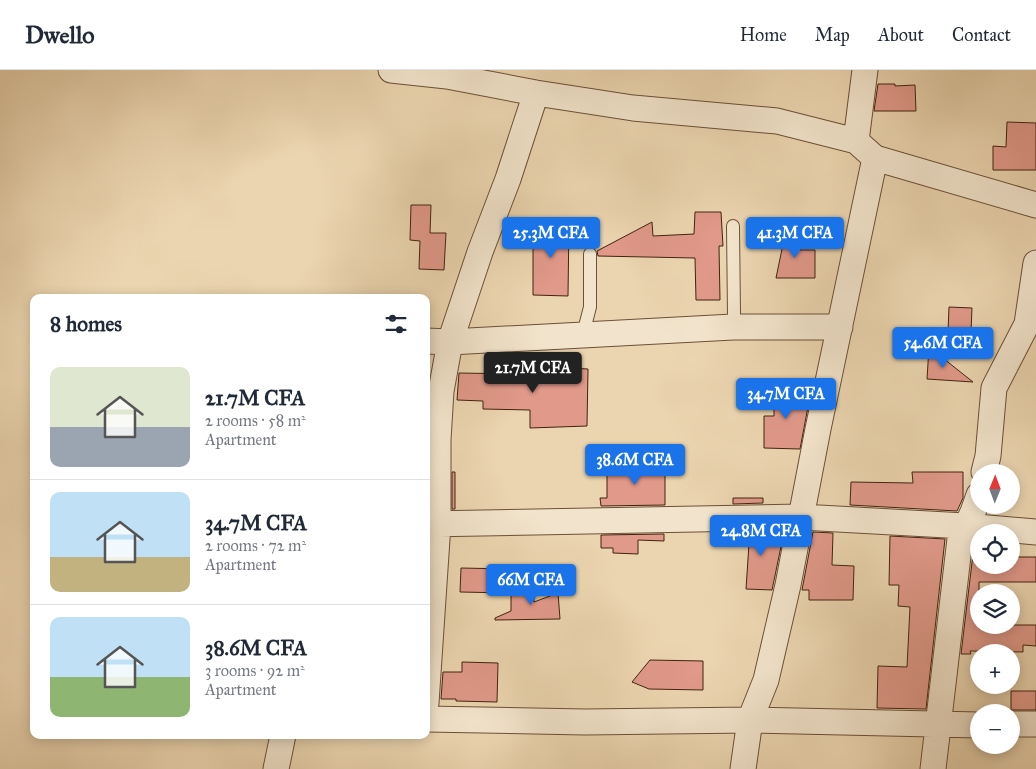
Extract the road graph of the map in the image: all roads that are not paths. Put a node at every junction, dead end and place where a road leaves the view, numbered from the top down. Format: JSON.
{"nodes":[{"id":1,"x":391,"y":70,"type":"edge"},
{"id":2,"x":865,"y":70,"type":"edge"},
{"id":3,"x":536,"y":93,"type":"junction"},
{"id":4,"x":856,"y":141,"type":"junction"},
{"id":5,"x":876,"y":158,"type":"junction"},
{"id":6,"x":1036,"y":205,"type":"edge"},
{"id":7,"x":733,"y":226,"type":"dead end"},
{"id":8,"x":590,"y":254,"type":"dead end"},
{"id":9,"x":1036,"y":263,"type":"edge"},
{"id":10,"x":733,"y":327,"type":"junction"},
{"id":11,"x":840,"y":327,"type":"junction"},
{"id":12,"x":583,"y":334,"type":"junction"},
{"id":13,"x":438,"y":341,"type":"edge"},
{"id":14,"x":986,"y":464,"type":"edge"},
{"id":15,"x":972,"y":514,"type":"edge"},
{"id":16,"x":801,"y":517,"type":"junction"},
{"id":17,"x":432,"y":524,"type":"edge"},
{"id":18,"x":965,"y":526,"type":"junction"},
{"id":19,"x":1036,"y":532,"type":"edge"},
{"id":20,"x":430,"y":584,"type":"edge"},
{"id":21,"x":430,"y":719,"type":"edge"},
{"id":22,"x":750,"y":720,"type":"junction"},
{"id":23,"x":1020,"y":724,"type":"edge"},
{"id":24,"x":1036,"y":724,"type":"edge"},
{"id":25,"x":938,"y":725,"type":"junction"},
{"id":26,"x":970,"y":725,"type":"edge"},
{"id":27,"x":282,"y":739,"type":"edge"},
{"id":28,"x":276,"y":769,"type":"edge"},
{"id":29,"x":743,"y":769,"type":"edge"},
{"id":30,"x":933,"y":769,"type":"edge"}],
"edges":[{"from":1,"to":3,"type":"street"},
{"from":2,"to":4,"type":"street"},
{"from":3,"to":4,"type":"street"},
{"from":3,"to":13,"type":"street"},
{"from":4,"to":5,"type":"street"},
{"from":5,"to":6,"type":"street"},
{"from":5,"to":11,"type":"street"},
{"from":7,"to":10,"type":"lane"},
{"from":8,"to":12,"type":"lane"},
{"from":9,"to":14,"type":"street"},
{"from":10,"to":11,"type":"street"},
{"from":10,"to":12,"type":"street"},
{"from":11,"to":16,"type":"street"},
{"from":12,"to":13,"type":"street"},
{"from":13,"to":17,"type":"street"},
{"from":15,"to":18,"type":"street"},
{"from":16,"to":17,"type":"street"},
{"from":16,"to":18,"type":"street"},
{"from":16,"to":22,"type":"street"},
{"from":17,"to":20,"type":"street"},
{"from":18,"to":19,"type":"street"},
{"from":18,"to":25,"type":"street"},
{"from":21,"to":22,"type":"street"},
{"from":22,"to":25,"type":"street"},
{"from":22,"to":29,"type":"street"},
{"from":23,"to":24,"type":"street"},
{"from":25,"to":26,"type":"street"},
{"from":25,"to":30,"type":"street"},
{"from":27,"to":28,"type":"street"}]}
